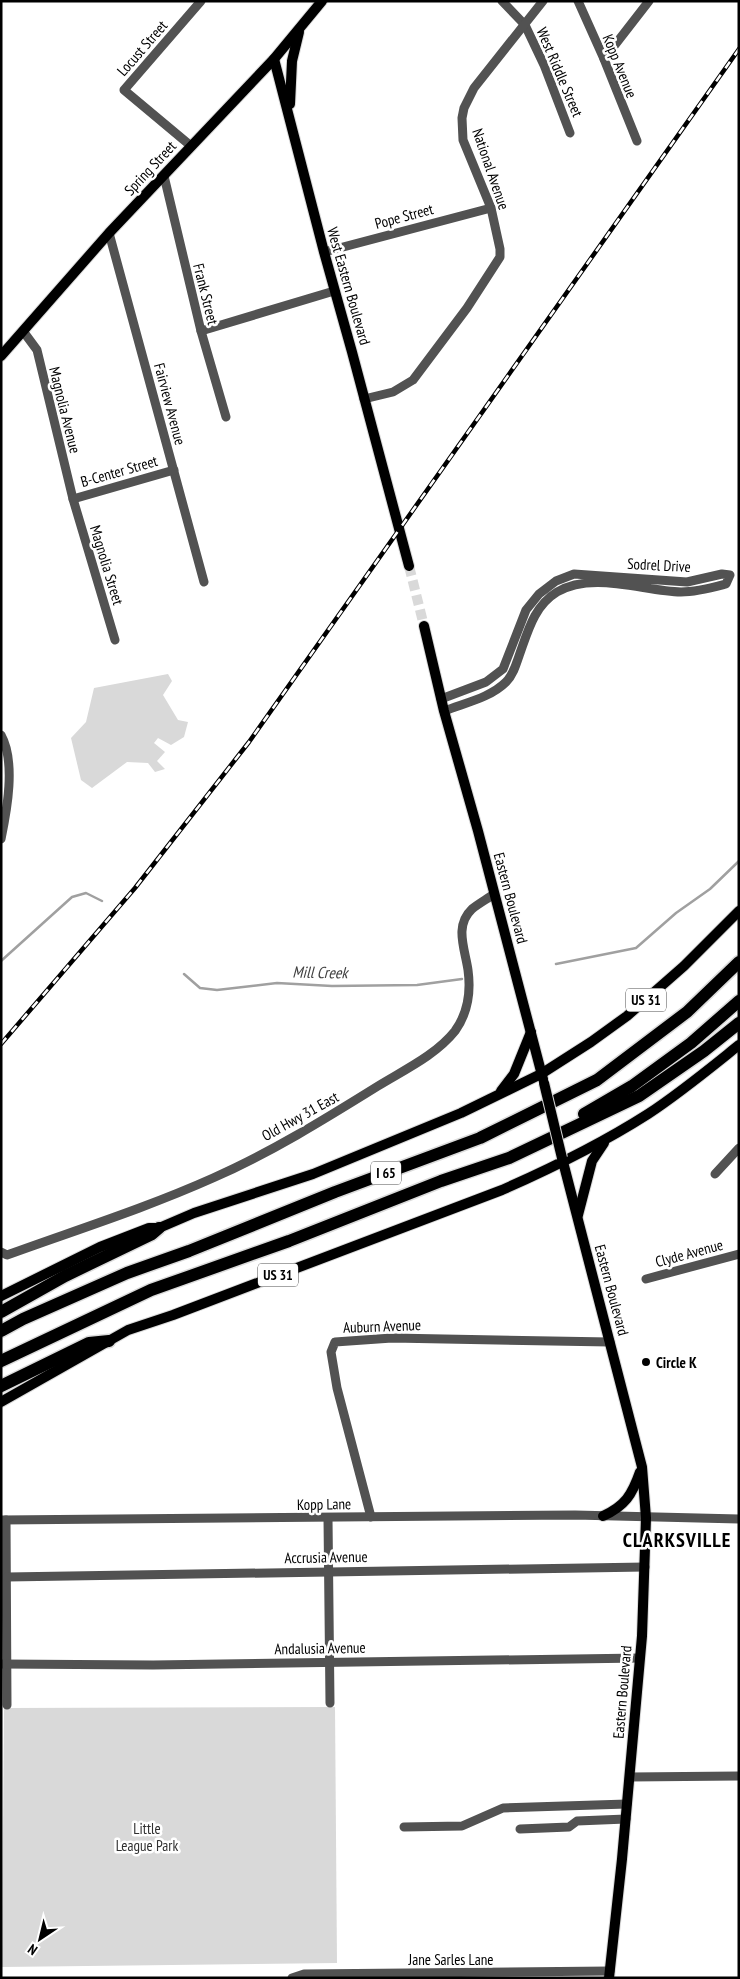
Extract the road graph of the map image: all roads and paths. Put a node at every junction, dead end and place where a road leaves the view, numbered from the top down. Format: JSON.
{"nodes":[{"id":1,"x":201,"y":1,"type":"edge"},
{"id":2,"x":322,"y":1,"type":"edge"},
{"id":3,"x":502,"y":1,"type":"edge"},
{"id":4,"x":544,"y":1,"type":"edge"},
{"id":5,"x":578,"y":1,"type":"edge"},
{"id":6,"x":649,"y":1,"type":"edge"},
{"id":7,"x":525,"y":25,"type":"junction"},
{"id":8,"x":301,"y":27,"type":"junction"},
{"id":9,"x":274,"y":59,"type":"junction"},
{"id":10,"x":604,"y":59,"type":"junction"},
{"id":11,"x":289,"y":115,"type":"junction"},
{"id":12,"x":570,"y":133,"type":"dead end"},
{"id":13,"x":636,"y":141,"type":"dead end"},
{"id":14,"x":191,"y":146,"type":"junction"},
{"id":15,"x":164,"y":176,"type":"junction"},
{"id":16,"x":491,"y":208,"type":"junction"},
{"id":17,"x":109,"y":233,"type":"junction"},
{"id":18,"x":324,"y":252,"type":"junction"},
{"id":19,"x":334,"y":291,"type":"junction"},
{"id":20,"x":23,"y":331,"type":"junction"},
{"id":21,"x":201,"y":332,"type":"junction"},
{"id":22,"x":1,"y":356,"type":"edge"},
{"id":23,"x":364,"y":399,"type":"junction"},
{"id":24,"x":226,"y":417,"type":"dead end"},
{"id":25,"x":174,"y":470,"type":"junction"},
{"id":26,"x":73,"y":499,"type":"junction"},
{"id":27,"x":409,"y":566,"type":"tunnel mouth"},
{"id":28,"x":204,"y":582,"type":"dead end"},
{"id":29,"x":424,"y":626,"type":"tunnel mouth"},
{"id":30,"x":115,"y":640,"type":"dead end"},
{"id":31,"x":441,"y":699,"type":"junction"},
{"id":32,"x":444,"y":711,"type":"junction"},
{"id":33,"x":1,"y":735,"type":"edge"},
{"id":34,"x":3,"y":809,"type":"edge"},
{"id":35,"x":1,"y":839,"type":"edge"},
{"id":36,"x":494,"y":894,"type":"junction"},
{"id":37,"x":739,"y":911,"type":"edge"},
{"id":38,"x":739,"y":962,"type":"edge"},
{"id":39,"x":739,"y":1001,"type":"edge"},
{"id":40,"x":739,"y":1023,"type":"edge"},
{"id":41,"x":531,"y":1032,"type":"junction"},
{"id":42,"x":739,"y":1045,"type":"edge"},
{"id":43,"x":542,"y":1079,"type":"junction"},
{"id":44,"x":497,"y":1096,"type":"junction"},
{"id":45,"x":610,"y":1137,"type":"junction"},
{"id":46,"x":739,"y":1148,"type":"edge"},
{"id":47,"x":509,"y":1158,"type":"junction"},
{"id":48,"x":563,"y":1160,"type":"junction"},
{"id":49,"x":715,"y":1174,"type":"dead end"},
{"id":50,"x":578,"y":1216,"type":"junction"},
{"id":51,"x":159,"y":1228,"type":"junction"},
{"id":52,"x":1,"y":1252,"type":"edge"},
{"id":53,"x":739,"y":1254,"type":"edge"},
{"id":54,"x":646,"y":1279,"type":"dead end"},
{"id":55,"x":1,"y":1296,"type":"edge"},
{"id":56,"x":1,"y":1312,"type":"edge"},
{"id":57,"x":1,"y":1331,"type":"edge"},
{"id":58,"x":109,"y":1341,"type":"junction"},
{"id":59,"x":610,"y":1342,"type":"junction"},
{"id":60,"x":1,"y":1361,"type":"edge"},
{"id":61,"x":1,"y":1386,"type":"edge"},
{"id":62,"x":1,"y":1402,"type":"edge"},
{"id":63,"x":642,"y":1466,"type":"junction"},
{"id":64,"x":603,"y":1516,"type":"junction"},
{"id":65,"x":371,"y":1517,"type":"junction"},
{"id":66,"x":328,"y":1518,"type":"junction"},
{"id":67,"x":646,"y":1518,"type":"junction"},
{"id":68,"x":739,"y":1519,"type":"edge"},
{"id":69,"x":4,"y":1520,"type":"edge"},
{"id":70,"x":645,"y":1568,"type":"junction"},
{"id":71,"x":329,"y":1571,"type":"junction"},
{"id":72,"x":7,"y":1577,"type":"junction"},
{"id":73,"x":640,"y":1658,"type":"junction"},
{"id":74,"x":330,"y":1662,"type":"junction"},
{"id":75,"x":4,"y":1664,"type":"edge"},
{"id":76,"x":330,"y":1703,"type":"dead end"},
{"id":77,"x":7,"y":1705,"type":"dead end"},
{"id":78,"x":739,"y":1776,"type":"edge"},
{"id":79,"x":630,"y":1777,"type":"junction"},
{"id":80,"x":627,"y":1804,"type":"junction"},
{"id":81,"x":626,"y":1819,"type":"junction"},
{"id":82,"x":404,"y":1827,"type":"dead end"},
{"id":83,"x":520,"y":1830,"type":"dead end"},
{"id":84,"x":610,"y":1974,"type":"edge"},
{"id":85,"x":292,"y":1978,"type":"edge"}],
"edges":[{"from":1,"to":14,"type":"street","name":"Locust Street"},
{"from":2,"to":8,"type":"main road","name":"Spring Street"},
{"from":3,"to":7,"type":"street","name":"West Riddle Street"},
{"from":4,"to":7,"type":"street","name":"National Avenue"},
{"from":5,"to":10,"type":"street","name":"Kopp Avenue"},
{"from":6,"to":10,"type":"street"},
{"from":7,"to":12,"type":"street","name":"West Riddle Street"},
{"from":7,"to":16,"type":"street","name":"National Avenue"},
{"from":8,"to":9,"type":"main road","name":"Spring Street"},
{"from":8,"to":11,"type":"main road"},
{"from":9,"to":11,"type":"main road","name":"West Eastern Boulevard"},
{"from":9,"to":14,"type":"main road","name":"Spring Street"},
{"from":10,"to":13,"type":"street","name":"Kopp Avenue"},
{"from":11,"to":18,"type":"main road","name":"West Eastern Boulevard"},
{"from":14,"to":15,"type":"main road","name":"Spring Street"},
{"from":15,"to":17,"type":"main road","name":"Spring Street"},
{"from":15,"to":21,"type":"street","name":"Frank Street"},
{"from":16,"to":18,"type":"street","name":"Pope Street"},
{"from":16,"to":23,"type":"street","name":"National Avenue"},
{"from":17,"to":20,"type":"main road","name":"Spring Street"},
{"from":17,"to":25,"type":"street","name":"Fairview Avenue"},
{"from":18,"to":19,"type":"main road","name":"West Eastern Boulevard"},
{"from":19,"to":21,"type":"street"},
{"from":19,"to":23,"type":"main road","name":"West Eastern Boulevard"},
{"from":20,"to":22,"type":"main road","name":"Spring Street"},
{"from":20,"to":26,"type":"street","name":"Magnolia Avenue"},
{"from":21,"to":24,"type":"street","name":"Frank Street"},
{"from":23,"to":27,"type":"main road","name":"West Eastern Boulevard"},
{"from":25,"to":26,"type":"street","name":"B-Center Street"},
{"from":25,"to":28,"type":"street","name":"Fairview Avenue"},
{"from":26,"to":30,"type":"street","name":"Magnolia Street"},
{"from":29,"to":31,"type":"main road","name":"Eastern Boulevard"},
{"from":31,"to":32,"type":"main road","name":"Eastern Boulevard"},
{"from":31,"to":32,"type":"street","name":"Sodrel Drive"},
{"from":32,"to":36,"type":"main road","name":"Eastern Boulevard"},
{"from":33,"to":34,"type":"street"},
{"from":34,"to":35,"type":"street"},
{"from":36,"to":41,"type":"main road","name":"Eastern Boulevard"},
{"from":36,"to":52,"type":"street","name":"Old Hwy 31 East"},
{"from":37,"to":43,"type":"main road","number":"US 31"},
{"from":38,"to":57,"type":"highway","number":"I 65"},
{"from":39,"to":47,"type":"highway","number":"I 65"},
{"from":40,"to":47,"type":"highway"},
{"from":41,"to":43,"type":"main road","name":"Eastern Boulevard"},
{"from":41,"to":44,"type":"main road"},
{"from":42,"to":45,"type":"main road","number":"US 31"},
{"from":43,"to":44,"type":"main road","number":"US 31"},
{"from":43,"to":48,"type":"main road","name":"Eastern Boulevard","bridge":true},
{"from":44,"to":51,"type":"main road","number":"US 31"},
{"from":45,"to":48,"type":"main road","number":"US 31"},
{"from":45,"to":50,"type":"main road"},
{"from":46,"to":49,"type":"street"},
{"from":47,"to":60,"type":"highway","number":"I 65"},
{"from":48,"to":50,"type":"main road","name":"Eastern Boulevard"},
{"from":48,"to":58,"type":"main road","number":"US 31"},
{"from":50,"to":59,"type":"main road","name":"Eastern Boulevard"},
{"from":51,"to":55,"type":"main road","number":"US 31"},
{"from":51,"to":56,"type":"highway"},
{"from":53,"to":54,"type":"street","name":"Clyde Avenue"},
{"from":58,"to":61,"type":"highway"},
{"from":58,"to":62,"type":"main road","number":"US 31"},
{"from":59,"to":63,"type":"main road","name":"Eastern Boulevard"},
{"from":59,"to":65,"type":"street","name":"Auburn Avenue"},
{"from":63,"to":64,"type":"main road"},
{"from":63,"to":67,"type":"main road","name":"Eastern Boulevard"},
{"from":64,"to":65,"type":"street","name":"Kopp Lane"},
{"from":64,"to":67,"type":"street","name":"Kopp Lane"},
{"from":65,"to":66,"type":"street","name":"Kopp Lane"},
{"from":66,"to":69,"type":"street","name":"Kopp Lane"},
{"from":66,"to":71,"type":"street"},
{"from":67,"to":68,"type":"street","name":"Kopp Lane"},
{"from":67,"to":70,"type":"main road","name":"Eastern Boulevard"},
{"from":69,"to":72,"type":"street"},
{"from":70,"to":71,"type":"street","name":"Accrusia Avenue"},
{"from":70,"to":73,"type":"main road","name":"Eastern Boulevard"},
{"from":71,"to":72,"type":"street","name":"Accrusia Avenue"},
{"from":71,"to":74,"type":"street"},
{"from":72,"to":75,"type":"street"},
{"from":73,"to":74,"type":"street","name":"Andalusia Avenue"},
{"from":73,"to":79,"type":"main road","name":"Eastern Boulevard"},
{"from":74,"to":75,"type":"street","name":"Andalusia Avenue"},
{"from":74,"to":76,"type":"street"},
{"from":75,"to":77,"type":"street"},
{"from":78,"to":79,"type":"street"},
{"from":79,"to":80,"type":"main road","name":"Eastern Boulevard"},
{"from":80,"to":81,"type":"main road","name":"Eastern Boulevard"},
{"from":80,"to":82,"type":"street"},
{"from":81,"to":83,"type":"street"},
{"from":81,"to":84,"type":"main road","name":"Eastern Boulevard"},
{"from":84,"to":85,"type":"street","name":"Jane Sarles Lane"}]}
